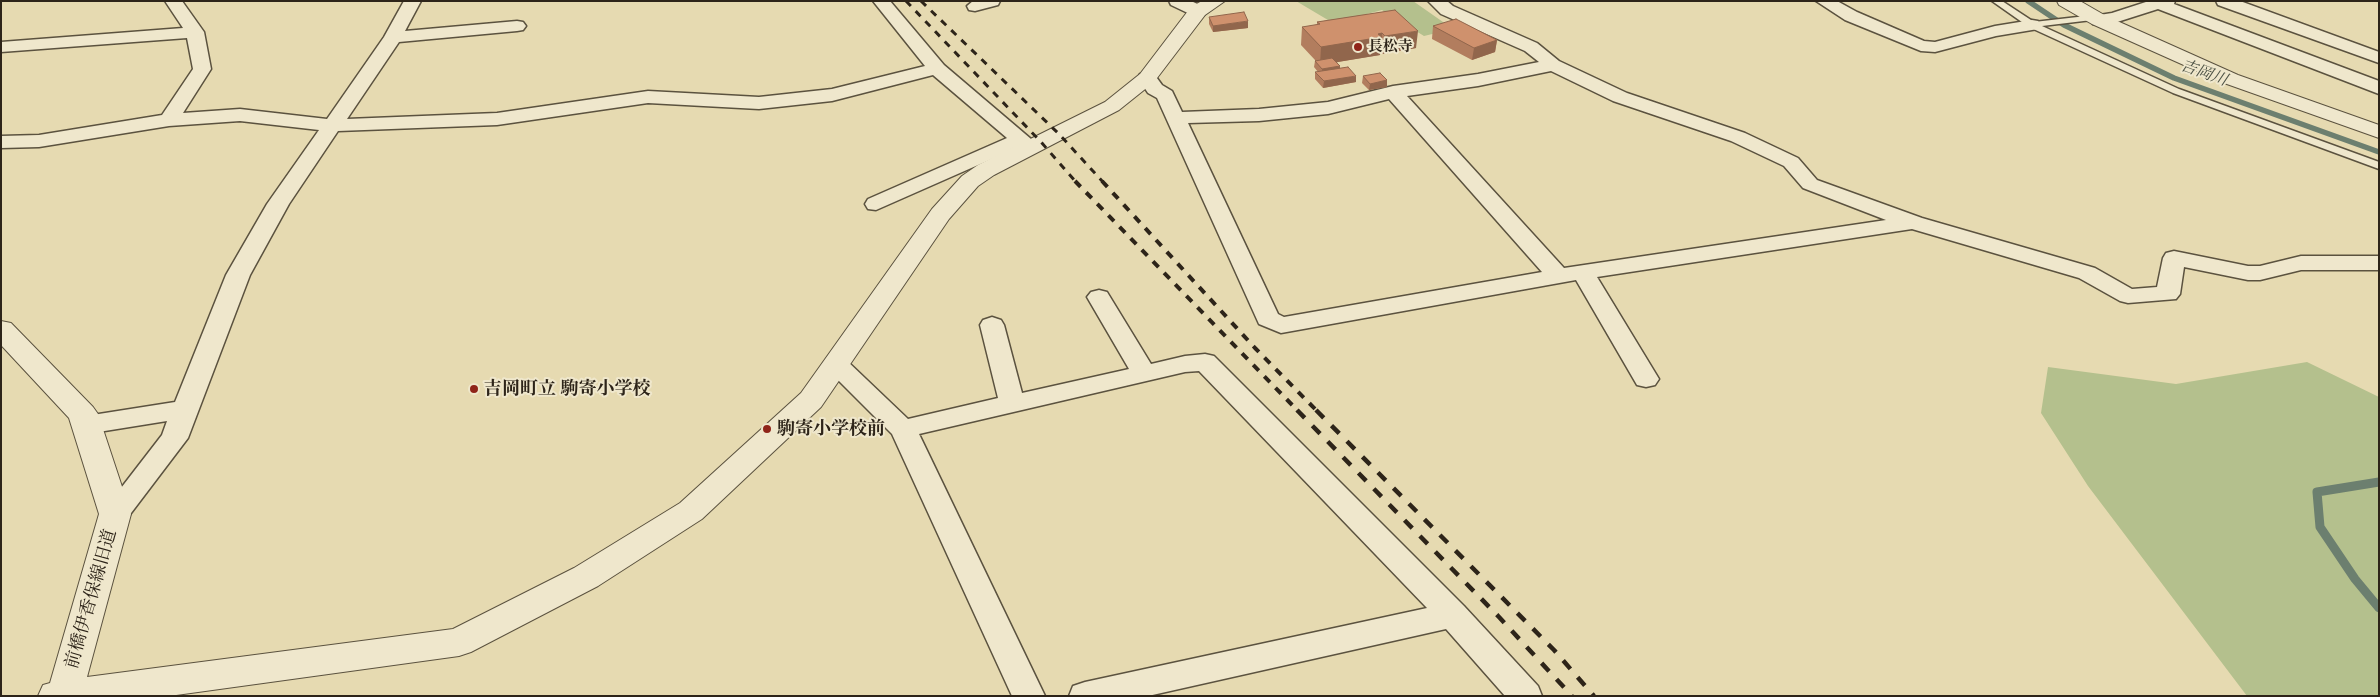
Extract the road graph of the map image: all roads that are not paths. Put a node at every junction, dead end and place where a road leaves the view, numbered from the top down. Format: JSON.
{"nodes":[{"id":1,"x":173,"y":1,"type":"edge"},
{"id":2,"x":413,"y":1,"type":"edge"},
{"id":3,"x":881,"y":1,"type":"edge"},
{"id":4,"x":992,"y":1,"type":"edge"},
{"id":5,"x":1436,"y":1,"type":"edge"},
{"id":6,"x":1824,"y":1,"type":"edge"},
{"id":7,"x":1996,"y":1,"type":"edge"},
{"id":8,"x":2066,"y":1,"type":"edge"},
{"id":9,"x":2224,"y":1,"type":"edge"},
{"id":10,"x":2163,"y":2,"type":"edge"},
{"id":11,"x":1197,"y":4,"type":"edge"},
{"id":12,"x":975,"y":6,"type":"dead end"},
{"id":13,"x":2089,"y":19,"type":"junction"},
{"id":14,"x":2037,"y":24,"type":"junction"},
{"id":15,"x":517,"y":26,"type":"dead end"},
{"id":16,"x":195,"y":32,"type":"junction"},
{"id":17,"x":392,"y":37,"type":"junction"},
{"id":18,"x":1,"y":47,"type":"edge"},
{"id":19,"x":2379,"y":58,"type":"edge"},
{"id":20,"x":1554,"y":65,"type":"junction"},
{"id":21,"x":937,"y":69,"type":"junction"},
{"id":22,"x":1147,"y":78,"type":"junction"},
{"id":23,"x":2379,"y":88,"type":"edge"},
{"id":24,"x":1393,"y":92,"type":"junction"},
{"id":25,"x":1175,"y":118,"type":"junction"},
{"id":26,"x":169,"y":120,"type":"junction"},
{"id":27,"x":331,"y":125,"type":"junction"},
{"id":28,"x":2379,"y":132,"type":"edge"},
{"id":29,"x":1,"y":142,"type":"edge"},
{"id":30,"x":2379,"y":166,"type":"edge"},
{"id":31,"x":962,"y":175,"type":"junction"},
{"id":32,"x":876,"y":204,"type":"dead end"},
{"id":33,"x":1914,"y":223,"type":"junction"},
{"id":34,"x":2379,"y":263,"type":"edge"},
{"id":35,"x":1584,"y":274,"type":"junction"},
{"id":36,"x":1558,"y":276,"type":"junction"},
{"id":37,"x":1099,"y":297,"type":"dead end"},
{"id":38,"x":992,"y":326,"type":"dead end"},
{"id":39,"x":1,"y":329,"type":"edge"},
{"id":40,"x":836,"y":365,"type":"junction"},
{"id":41,"x":1144,"y":373,"type":"junction"},
{"id":42,"x":1646,"y":379,"type":"dead end"},
{"id":43,"x":1012,"y":404,"type":"junction"},
{"id":44,"x":185,"y":409,"type":"junction"},
{"id":45,"x":86,"y":425,"type":"junction"},
{"id":46,"x":903,"y":429,"type":"junction"},
{"id":47,"x":115,"y":514,"type":"junction"},
{"id":48,"x":1453,"y":615,"type":"junction"},
{"id":49,"x":61,"y":695,"type":"edge"},
{"id":50,"x":1029,"y":696,"type":"edge"},
{"id":51,"x":1085,"y":696,"type":"edge"},
{"id":52,"x":1526,"y":696,"type":"edge"}],
"edges":[{"from":1,"to":16,"type":"street"},
{"from":2,"to":17,"type":"street"},
{"from":3,"to":21,"type":"street"},
{"from":4,"to":12,"type":"street"},
{"from":5,"to":20,"type":"street"},
{"from":6,"to":14,"type":"street"},
{"from":7,"to":14,"type":"lane"},
{"from":8,"to":13,"type":"street"},
{"from":9,"to":19,"type":"street"},
{"from":10,"to":13,"type":"street"},
{"from":10,"to":23,"type":"street"},
{"from":11,"to":22,"type":"street"},
{"from":13,"to":14,"type":"lane"},
{"from":13,"to":28,"type":"street"},
{"from":14,"to":30,"type":"lane"},
{"from":15,"to":17,"type":"street"},
{"from":16,"to":18,"type":"street"},
{"from":16,"to":26,"type":"street"},
{"from":17,"to":27,"type":"street"},
{"from":20,"to":24,"type":"street"},
{"from":20,"to":33,"type":"street"},
{"from":21,"to":27,"type":"street"},
{"from":21,"to":31,"type":"street"},
{"from":22,"to":25,"type":"street"},
{"from":22,"to":31,"type":"street"},
{"from":24,"to":25,"type":"street"},
{"from":24,"to":36,"type":"street"},
{"from":25,"to":36,"type":"street"},
{"from":26,"to":27,"type":"street"},
{"from":26,"to":29,"type":"street"},
{"from":27,"to":44,"type":"street"},
{"from":31,"to":32,"type":"street"},
{"from":31,"to":40,"type":"street"},
{"from":33,"to":34,"type":"street"},
{"from":33,"to":35,"type":"street"},
{"from":35,"to":36,"type":"street"},
{"from":35,"to":42,"type":"street"},
{"from":37,"to":41,"type":"street"},
{"from":38,"to":43,"type":"street"},
{"from":39,"to":45,"type":"street","name":"前橋伊香保線旧道"},
{"from":40,"to":46,"type":"street"},
{"from":40,"to":49,"type":"street"},
{"from":41,"to":43,"type":"street"},
{"from":41,"to":48,"type":"street"},
{"from":43,"to":46,"type":"street"},
{"from":44,"to":45,"type":"street"},
{"from":44,"to":47,"type":"street"},
{"from":45,"to":47,"type":"street","name":"前橋伊香保線旧道"},
{"from":46,"to":50,"type":"street"},
{"from":47,"to":49,"type":"street","name":"前橋伊香保線旧道"},
{"from":48,"to":51,"type":"street"},
{"from":48,"to":52,"type":"street"}]}
